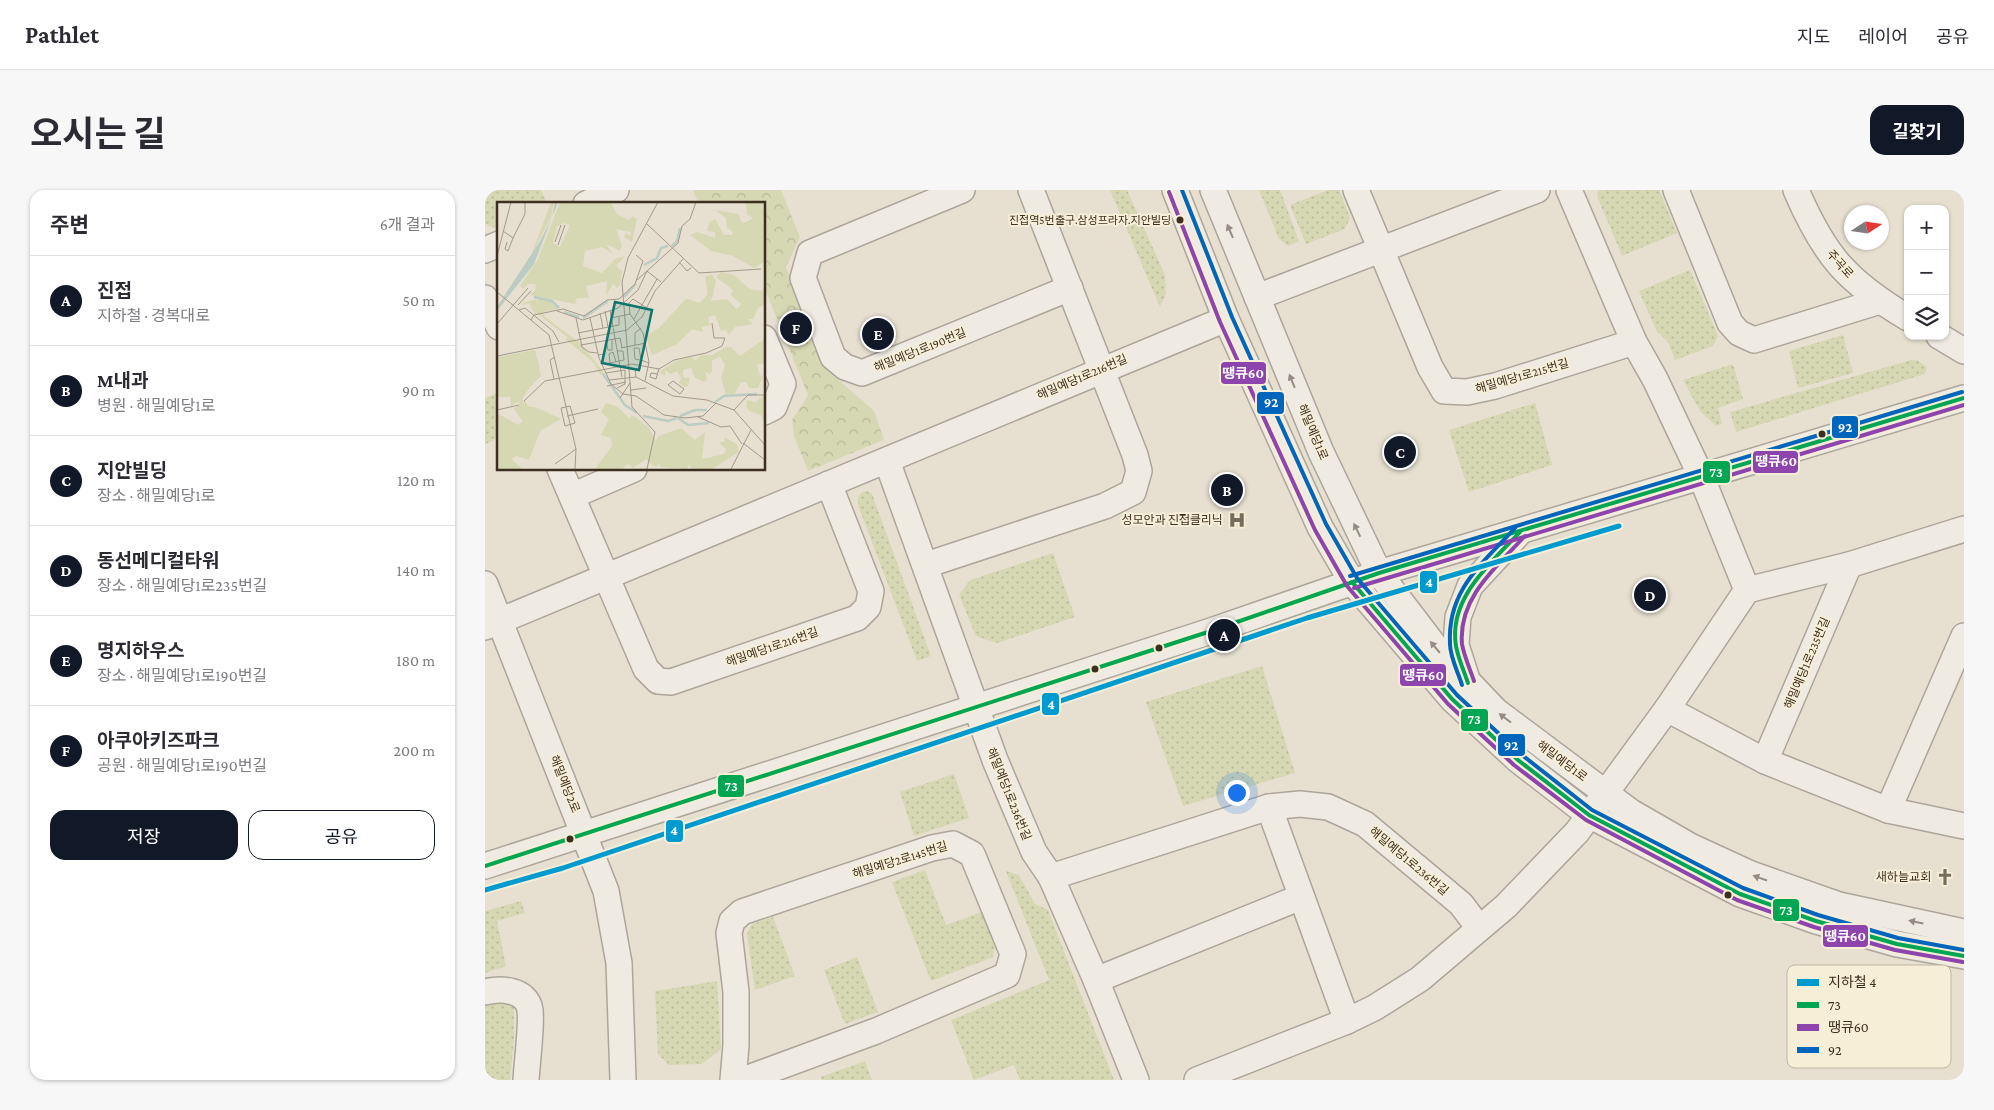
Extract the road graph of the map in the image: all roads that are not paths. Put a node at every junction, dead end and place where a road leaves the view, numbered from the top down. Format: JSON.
{"nodes":[{"id":1,"x":616,"y":190,"type":"edge"},
{"id":2,"x":962,"y":190,"type":"edge"},
{"id":3,"x":1031,"y":190,"type":"edge"},
{"id":4,"x":1175,"y":190,"type":"edge"},
{"id":5,"x":1213,"y":190,"type":"edge"},
{"id":6,"x":1356,"y":190,"type":"edge"},
{"id":7,"x":1537,"y":190,"type":"edge"},
{"id":8,"x":1569,"y":190,"type":"edge"},
{"id":9,"x":1676,"y":190,"type":"edge"},
{"id":10,"x":1796,"y":190,"type":"edge"},
{"id":11,"x":590,"y":202,"type":"edge"},
{"id":12,"x":497,"y":245,"type":"edge"},
{"id":13,"x":1380,"y":248,"type":"junction"},
{"id":14,"x":485,"y":250,"type":"edge"},
{"id":15,"x":1070,"y":288,"type":"junction"},
{"id":16,"x":1257,"y":297,"type":"junction"},
{"id":17,"x":485,"y":298,"type":"edge"},
{"id":18,"x":1880,"y":301,"type":"junction"},
{"id":19,"x":1904,"y":316,"type":"edge"},
{"id":20,"x":1225,"y":319,"type":"junction"},
{"id":21,"x":497,"y":323,"type":"edge"},
{"id":22,"x":765,"y":340,"type":"edge"},
{"id":23,"x":1946,"y":340,"type":"edge"},
{"id":24,"x":1634,"y":342,"type":"junction"},
{"id":25,"x":1964,"y":351,"type":"edge"},
{"id":26,"x":1103,"y":368,"type":"junction"},
{"id":27,"x":1964,"y":398,"type":"edge"},
{"id":28,"x":765,"y":412,"type":"edge"},
{"id":29,"x":887,"y":461,"type":"junction"},
{"id":30,"x":561,"y":470,"type":"edge"},
{"id":31,"x":632,"y":470,"type":"edge"},
{"id":32,"x":1701,"y":476,"type":"junction"},
{"id":33,"x":829,"y":484,"type":"junction"},
{"id":34,"x":572,"y":496,"type":"junction"},
{"id":35,"x":1964,"y":529,"type":"edge"},
{"id":36,"x":1519,"y":532,"type":"junction"},
{"id":37,"x":926,"y":565,"type":"junction"},
{"id":38,"x":1849,"y":565,"type":"junction"},
{"id":39,"x":1379,"y":574,"type":"junction"},
{"id":40,"x":605,"y":578,"type":"junction"},
{"id":41,"x":1352,"y":582,"type":"junction"},
{"id":42,"x":485,"y":584,"type":"edge"},
{"id":43,"x":1747,"y":590,"type":"junction"},
{"id":44,"x":493,"y":624,"type":"edge"},
{"id":45,"x":1964,"y":636,"type":"edge"},
{"id":46,"x":1468,"y":683,"type":"junction"},
{"id":47,"x":975,"y":707,"type":"junction"},
{"id":48,"x":1667,"y":709,"type":"junction"},
{"id":49,"x":1765,"y":761,"type":"junction"},
{"id":50,"x":1605,"y":793,"type":"junction"},
{"id":51,"x":1269,"y":807,"type":"junction"},
{"id":52,"x":1888,"y":810,"type":"junction"},
{"id":53,"x":1589,"y":814,"type":"junction"},
{"id":54,"x":1964,"y":826,"type":"edge"},
{"id":55,"x":585,"y":834,"type":"junction"},
{"id":56,"x":485,"y":866,"type":"edge"},
{"id":57,"x":1051,"y":877,"type":"junction"},
{"id":58,"x":1301,"y":897,"type":"junction"},
{"id":59,"x":1479,"y":928,"type":"junction"},
{"id":60,"x":1964,"y":932,"type":"edge"},
{"id":61,"x":1964,"y":956,"type":"edge"},
{"id":62,"x":1096,"y":980,"type":"junction"},
{"id":63,"x":485,"y":992,"type":"edge"},
{"id":64,"x":1347,"y":1021,"type":"junction"},
{"id":65,"x":526,"y":1080,"type":"edge"},
{"id":66,"x":623,"y":1080,"type":"edge"},
{"id":67,"x":733,"y":1080,"type":"edge"},
{"id":68,"x":743,"y":1080,"type":"edge"},
{"id":69,"x":1136,"y":1080,"type":"edge"},
{"id":70,"x":1197,"y":1080,"type":"edge"}],
"edges":[{"from":1,"to":11,"type":"street"},
{"from":2,"to":15,"type":"street","name":"해밀예당1로190번길"},
{"from":3,"to":15,"type":"street"},
{"from":4,"to":20,"type":"street","name":"해밀예당1로"},
{"from":16,"to":5,"type":"street","name":"해밀예당1로","one_way":true},
{"from":6,"to":13,"type":"street"},
{"from":7,"to":13,"type":"street"},
{"from":8,"to":24,"type":"street"},
{"from":9,"to":18,"type":"street"},
{"from":10,"to":18,"type":"street","name":"주곡로"},
{"from":12,"to":14,"type":"street"},
{"from":13,"to":16,"type":"street"},
{"from":13,"to":24,"type":"street","name":"해밀예당1로215번길"},
{"from":15,"to":26,"type":"street"},
{"from":39,"to":16,"type":"street","name":"해밀예당1로","one_way":true},
{"from":17,"to":21,"type":"street"},
{"from":18,"to":19,"type":"street","name":"주곡로"},
{"from":20,"to":26,"type":"street","name":"해밀예당1로216번길"},
{"from":20,"to":41,"type":"street","name":"해밀예당1로"},
{"from":22,"to":28,"type":"street"},
{"from":23,"to":25,"type":"street"},
{"from":24,"to":32,"type":"street"},
{"from":26,"to":29,"type":"street","name":"해밀예당1로216번길"},
{"from":26,"to":37,"type":"street"},
{"from":27,"to":32,"type":"street"},
{"from":29,"to":33,"type":"street","name":"해밀예당1로216번길"},
{"from":29,"to":37,"type":"street","name":"해밀예당1로236번길"},
{"from":30,"to":34,"type":"street","name":"해밀예당1로216번길"},
{"from":31,"to":34,"type":"street"},
{"from":32,"to":36,"type":"street"},
{"from":32,"to":43,"type":"street"},
{"from":33,"to":40,"type":"street","name":"해밀예당1로216번길"},
{"from":33,"to":40,"type":"street","name":"해밀예당1로216번길"},
{"from":34,"to":40,"type":"street","name":"해밀예당1로216번길"},
{"from":35,"to":38,"type":"street"},
{"from":36,"to":39,"type":"street"},
{"from":36,"to":46,"type":"street"},
{"from":37,"to":47,"type":"street","name":"해밀예당1로236번길"},
{"from":38,"to":43,"type":"street"},
{"from":38,"to":49,"type":"street","name":"해밀예당1로235번길"},
{"from":39,"to":41,"type":"street"},
{"from":46,"to":39,"type":"street","name":"해밀예당1로","one_way":true},
{"from":40,"to":44,"type":"street","name":"해밀예당1로216번길"},
{"from":41,"to":47,"type":"street"},
{"from":41,"to":53,"type":"street","name":"해밀예당1로"},
{"from":42,"to":44,"type":"street","name":"해밀예당2로"},
{"from":43,"to":48,"type":"street"},
{"from":44,"to":55,"type":"street","name":"해밀예당2로"},
{"from":45,"to":52,"type":"street"},
{"from":50,"to":46,"type":"street","name":"해밀예당1로","one_way":true},
{"from":47,"to":55,"type":"street"},
{"from":47,"to":57,"type":"street","name":"해밀예당1로236번길"},
{"from":48,"to":49,"type":"street"},
{"from":48,"to":50,"type":"street"},
{"from":49,"to":52,"type":"street"},
{"from":50,"to":53,"type":"street"},
{"from":60,"to":50,"type":"street","name":"해밀예당1로","one_way":true},
{"from":51,"to":57,"type":"street","name":"해밀예당1로236번길"},
{"from":51,"to":58,"type":"street"},
{"from":51,"to":59,"type":"street","name":"해밀예당1로236번길"},
{"from":52,"to":54,"type":"street"},
{"from":53,"to":59,"type":"street"},
{"from":53,"to":61,"type":"street","name":"해밀예당1로"},
{"from":55,"to":56,"type":"street"},
{"from":55,"to":66,"type":"street","name":"해밀예당2로"},
{"from":57,"to":62,"type":"street","name":"해밀예당1로236번길"},
{"from":58,"to":62,"type":"street"},
{"from":58,"to":64,"type":"street"},
{"from":59,"to":64,"type":"street"},
{"from":62,"to":69,"type":"street","name":"해밀예당1로236번길"},
{"from":63,"to":65,"type":"street"},
{"from":64,"to":70,"type":"street"},
{"from":67,"to":68,"type":"street","name":"해밀예당2로145번길"}]}
